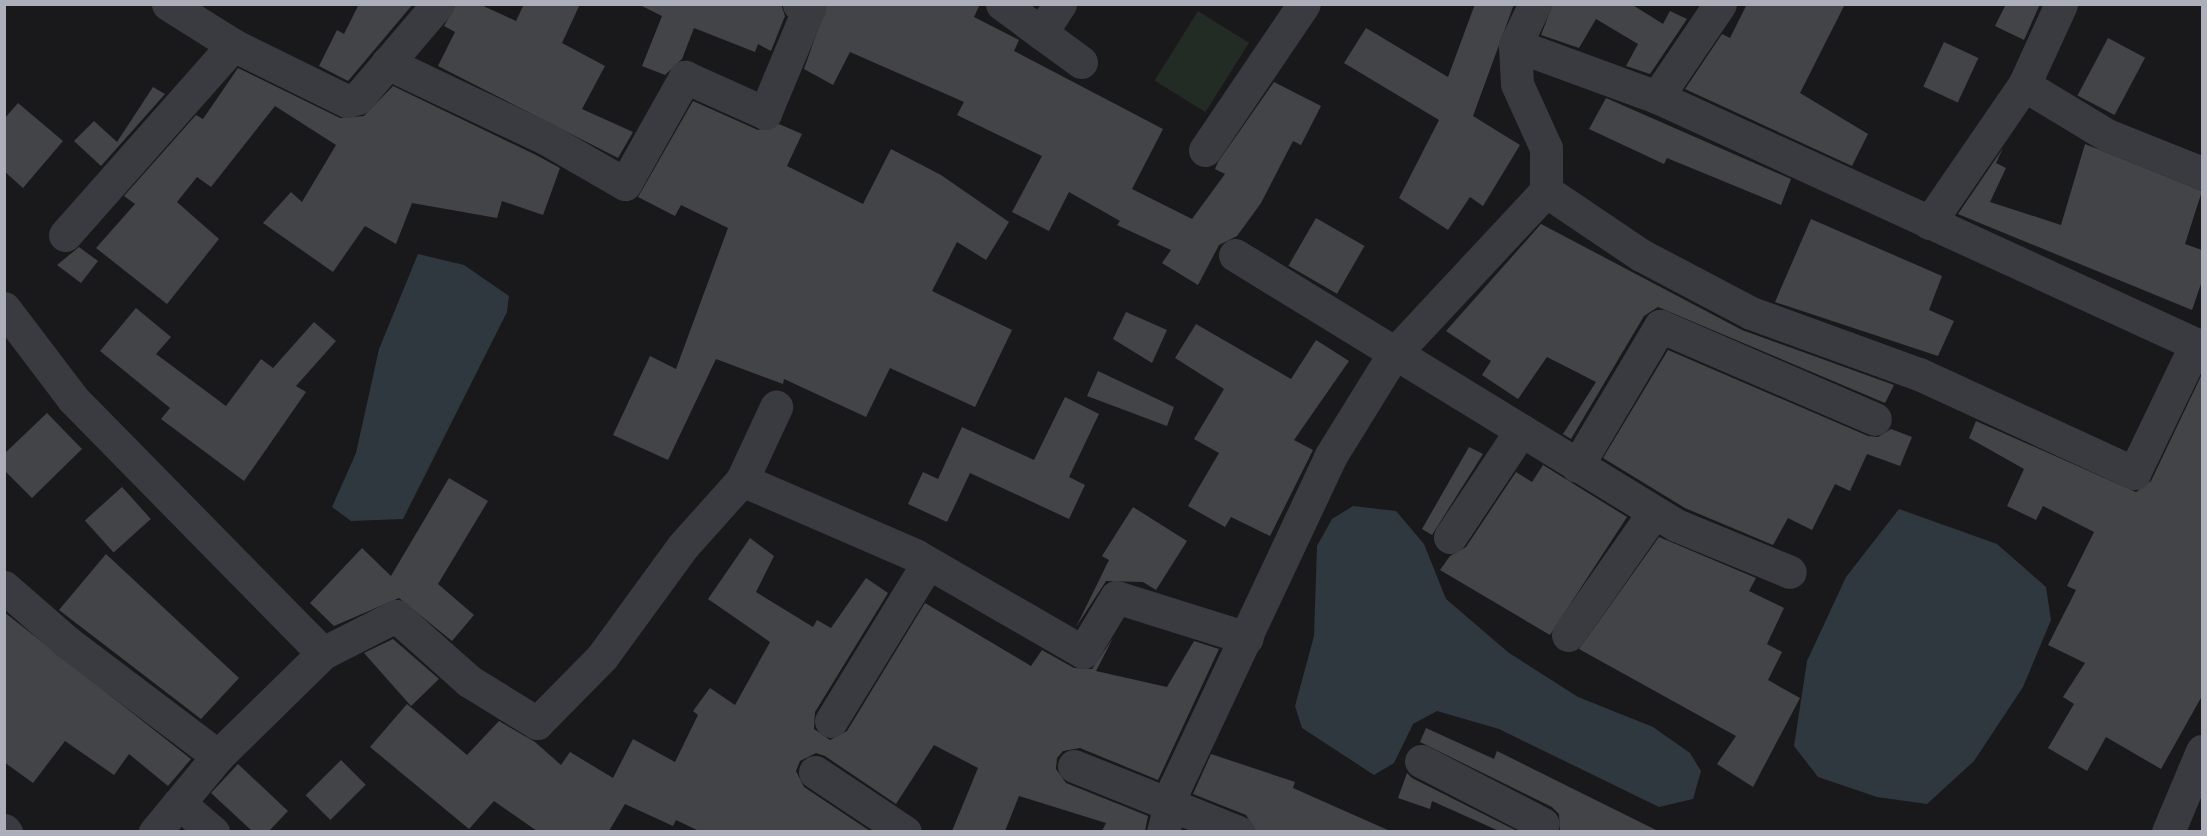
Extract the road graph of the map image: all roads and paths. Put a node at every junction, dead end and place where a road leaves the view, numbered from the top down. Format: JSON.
{"nodes":[{"id":1,"x":168,"y":4,"type":"edge"},
{"id":2,"x":438,"y":4,"type":"edge"},
{"id":3,"x":799,"y":4,"type":"edge"},
{"id":4,"x":1002,"y":4,"type":"edge"},
{"id":5,"x":1060,"y":4,"type":"edge"},
{"id":6,"x":1304,"y":4,"type":"edge"},
{"id":7,"x":1535,"y":4,"type":"edge"},
{"id":8,"x":1720,"y":4,"type":"edge"},
{"id":9,"x":2061,"y":4,"type":"edge"},
{"id":10,"x":1041,"y":33,"type":"junction"},
{"id":11,"x":233,"y":45,"type":"junction"},
{"id":12,"x":1515,"y":45,"type":"junction"},
{"id":13,"x":1081,"y":62,"type":"dead end"},
{"id":14,"x":387,"y":63,"type":"junction"},
{"id":15,"x":2024,"y":85,"type":"junction"},
{"id":16,"x":1657,"y":97,"type":"junction"},
{"id":17,"x":1205,"y":150,"type":"dead end"},
{"id":18,"x":2202,"y":173,"type":"edge"},
{"id":19,"x":1546,"y":192,"type":"junction"},
{"id":20,"x":1929,"y":223,"type":"junction"},
{"id":21,"x":65,"y":235,"type":"dead end"},
{"id":22,"x":1234,"y":255,"type":"dead end"},
{"id":23,"x":4,"y":308,"type":"edge"},
{"id":24,"x":2199,"y":345,"type":"edge"},
{"id":25,"x":1393,"y":355,"type":"junction"},
{"id":26,"x":776,"y":407,"type":"dead end"},
{"id":27,"x":1875,"y":419,"type":"dead end"},
{"id":28,"x":1520,"y":432,"type":"junction"},
{"id":29,"x":1577,"y":466,"type":"junction"},
{"id":30,"x":742,"y":480,"type":"junction"},
{"id":31,"x":1654,"y":512,"type":"junction"},
{"id":32,"x":1450,"y":537,"type":"dead end"},
{"id":33,"x":928,"y":563,"type":"junction"},
{"id":34,"x":1791,"y":572,"type":"dead end"},
{"id":35,"x":4,"y":587,"type":"edge"},
{"id":36,"x":1568,"y":635,"type":"dead end"},
{"id":37,"x":1247,"y":638,"type":"junction"},
{"id":38,"x":323,"y":653,"type":"junction"},
{"id":39,"x":831,"y":721,"type":"dead end"},
{"id":40,"x":2202,"y":751,"type":"edge"},
{"id":41,"x":218,"y":756,"type":"junction"},
{"id":42,"x":1421,"y":761,"type":"dead end"},
{"id":43,"x":1074,"y":766,"type":"dead end"},
{"id":44,"x":815,"y":772,"type":"dead end"},
{"id":45,"x":179,"y":803,"type":"junction"},
{"id":46,"x":1167,"y":820,"type":"edge"},
{"id":47,"x":1547,"y":829,"type":"edge"},
{"id":48,"x":155,"y":831,"type":"edge"},
{"id":49,"x":213,"y":831,"type":"edge"},
{"id":50,"x":905,"y":831,"type":"edge"},
{"id":51,"x":1238,"y":831,"type":"edge"},
{"id":52,"x":2169,"y":831,"type":"edge"}],
"edges":[{"from":1,"to":11,"type":"street"},
{"from":2,"to":14,"type":"street"},
{"from":3,"to":14,"type":"street"},
{"from":4,"to":10,"type":"street"},
{"from":5,"to":10,"type":"street"},
{"from":6,"to":17,"type":"street"},
{"from":7,"to":12,"type":"street"},
{"from":8,"to":16,"type":"street"},
{"from":9,"to":15,"type":"street"},
{"from":10,"to":13,"type":"street"},
{"from":11,"to":14,"type":"street"},
{"from":11,"to":21,"type":"street"},
{"from":12,"to":16,"type":"street"},
{"from":12,"to":19,"type":"street"},
{"from":15,"to":18,"type":"street"},
{"from":15,"to":20,"type":"street"},
{"from":16,"to":20,"type":"street"},
{"from":19,"to":24,"type":"street"},
{"from":19,"to":25,"type":"street"},
{"from":20,"to":24,"type":"street"},
{"from":22,"to":25,"type":"street"},
{"from":23,"to":38,"type":"street"},
{"from":25,"to":28,"type":"street"},
{"from":25,"to":37,"type":"street"},
{"from":26,"to":30,"type":"street"},
{"from":27,"to":29,"type":"street"},
{"from":28,"to":29,"type":"street"},
{"from":28,"to":32,"type":"street"},
{"from":29,"to":31,"type":"street"},
{"from":30,"to":33,"type":"street"},
{"from":30,"to":38,"type":"street"},
{"from":31,"to":34,"type":"street"},
{"from":31,"to":36,"type":"street"},
{"from":33,"to":37,"type":"street"},
{"from":33,"to":39,"type":"street"},
{"from":35,"to":41,"type":"street"},
{"from":37,"to":46,"type":"street"},
{"from":38,"to":41,"type":"street"},
{"from":40,"to":52,"type":"street"},
{"from":41,"to":45,"type":"street"},
{"from":42,"to":47,"type":"street"},
{"from":43,"to":46,"type":"street"},
{"from":44,"to":50,"type":"street"},
{"from":45,"to":48,"type":"street"},
{"from":45,"to":49,"type":"street"},
{"from":46,"to":51,"type":"street"}]}
